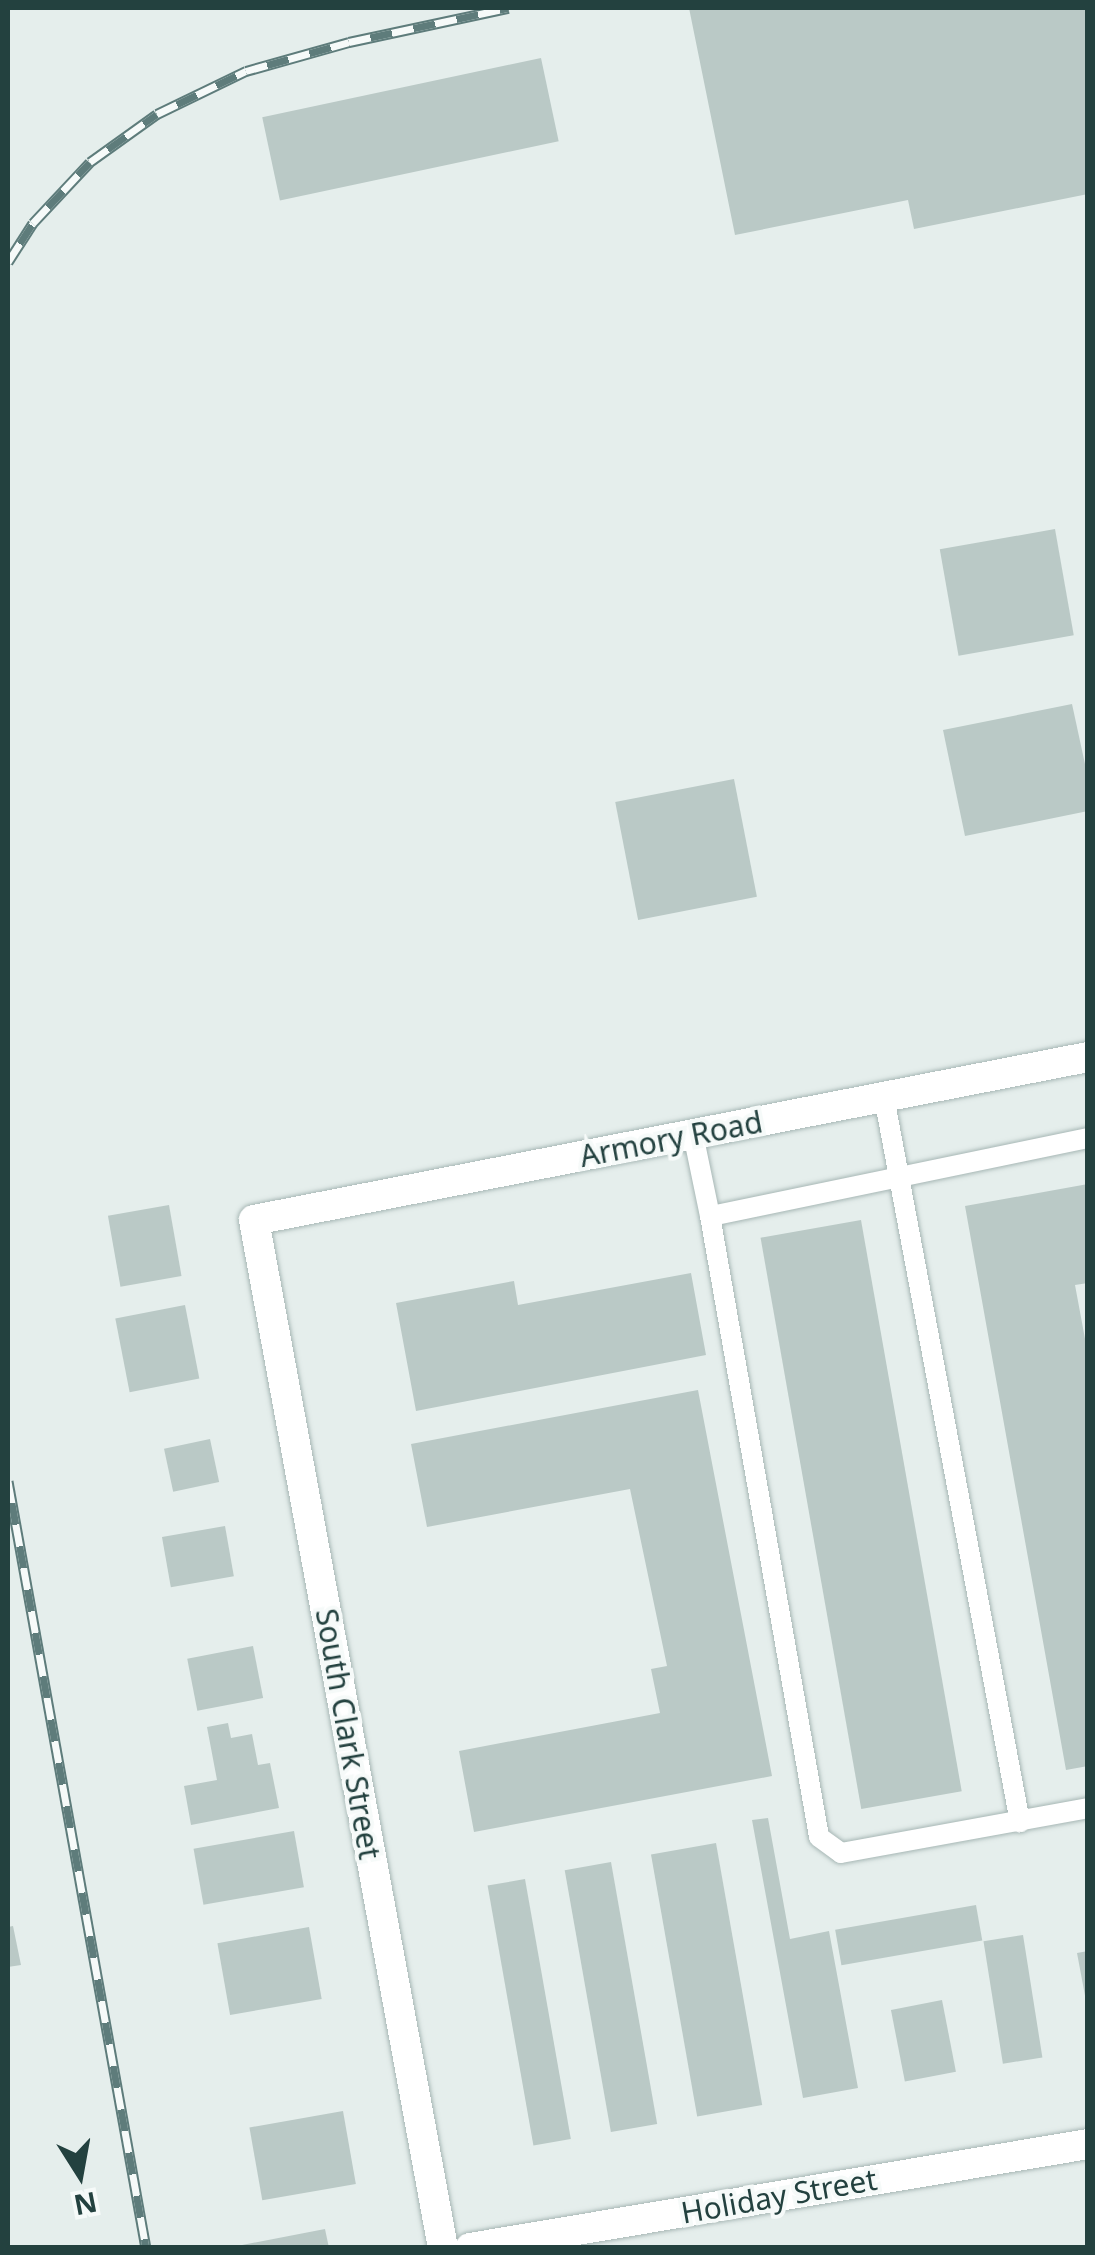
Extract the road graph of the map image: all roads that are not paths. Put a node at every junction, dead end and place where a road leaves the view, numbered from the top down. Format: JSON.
{"nodes":[{"id":1,"x":1088,"y":1057,"type":"edge"},
{"id":2,"x":884,"y":1097,"type":"junction"},
{"id":3,"x":693,"y":1134,"type":"junction"},
{"id":4,"x":1088,"y":1138,"type":"edge"},
{"id":5,"x":898,"y":1177,"type":"junction"},
{"id":6,"x":710,"y":1216,"type":"junction"},
{"id":7,"x":254,"y":1220,"type":"joint"},
{"id":8,"x":1088,"y":1808,"type":"edge"},
{"id":9,"x":1020,"y":1822,"type":"junction"},
{"id":10,"x":1088,"y":2144,"type":"edge"},
{"id":11,"x":443,"y":2248,"type":"edge"},
{"id":12,"x":470,"y":2248,"type":"edge"}],
"edges":[{"from":1,"to":2,"type":"street","name":"Armory Road"},
{"from":2,"to":3,"type":"street","name":"Armory Road"},
{"from":2,"to":5,"type":"lane"},
{"from":3,"to":6,"type":"lane"},
{"from":3,"to":7,"type":"street","name":"Armory Road"},
{"from":4,"to":5,"type":"lane"},
{"from":5,"to":6,"type":"lane"},
{"from":5,"to":9,"type":"lane"},
{"from":6,"to":9,"type":"lane"},
{"from":7,"to":11,"type":"street","name":"South Clark Street"},
{"from":8,"to":9,"type":"lane"},
{"from":10,"to":12,"type":"street","name":"Holiday Street"}]}
